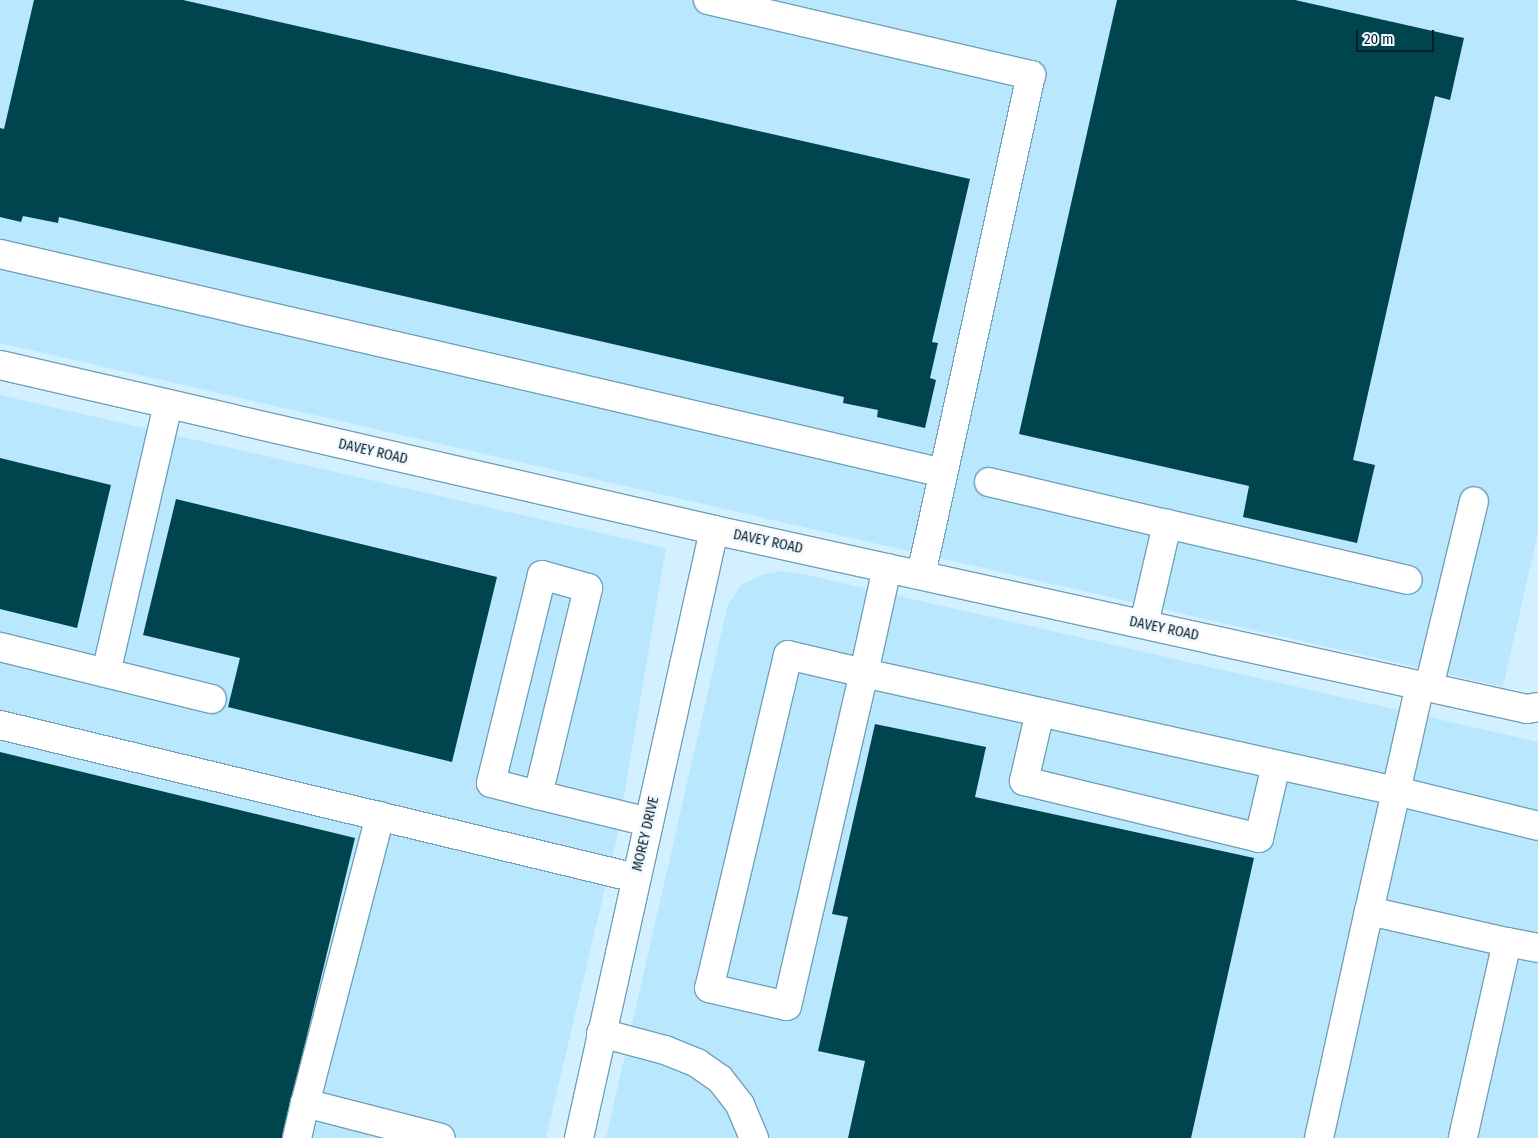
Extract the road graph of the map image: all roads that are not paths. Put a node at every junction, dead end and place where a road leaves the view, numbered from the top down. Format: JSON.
{"nodes":[{"id":1,"x":708,"y":0,"type":"edge"},
{"id":2,"x":0,"y":254,"type":"edge"},
{"id":3,"x":0,"y":366,"type":"edge"},
{"id":4,"x":168,"y":404,"type":"junction"},
{"id":5,"x":943,"y":473,"type":"junction"},
{"id":6,"x":989,"y":482,"type":"dead end"},
{"id":7,"x":1474,"y":502,"type":"dead end"},
{"id":8,"x":1167,"y":524,"type":"junction"},
{"id":9,"x":714,"y":530,"type":"junction"},
{"id":10,"x":887,"y":568,"type":"junction"},
{"id":11,"x":921,"y":575,"type":"junction"},
{"id":12,"x":1408,"y":580,"type":"dead end"},
{"id":13,"x":1144,"y":624,"type":"junction"},
{"id":14,"x":0,"y":648,"type":"edge"},
{"id":15,"x":106,"y":673,"type":"junction"},
{"id":16,"x":864,"y":674,"type":"junction"},
{"id":17,"x":1424,"y":686,"type":"junction"},
{"id":18,"x":212,"y":699,"type":"dead end"},
{"id":19,"x":1538,"y":707,"type":"edge"},
{"id":20,"x":1040,"y":712,"type":"junction"},
{"id":21,"x":0,"y":725,"type":"edge"},
{"id":22,"x":1276,"y":765,"type":"junction"},
{"id":23,"x":1396,"y":791,"type":"junction"},
{"id":24,"x":538,"y":795,"type":"junction"},
{"id":25,"x":380,"y":816,"type":"junction"},
{"id":26,"x":649,"y":822,"type":"junction"},
{"id":27,"x":1538,"y":826,"type":"edge"},
{"id":28,"x":636,"y":878,"type":"junction"},
{"id":29,"x":1369,"y":911,"type":"junction"},
{"id":30,"x":1507,"y":942,"type":"junction"},
{"id":31,"x":1538,"y":948,"type":"edge"},
{"id":32,"x":601,"y":1033,"type":"junction"},
{"id":33,"x":305,"y":1104,"type":"junction"},
{"id":34,"x":297,"y":1138,"type":"edge"},
{"id":35,"x":440,"y":1138,"type":"edge"},
{"id":36,"x":578,"y":1138,"type":"edge"},
{"id":37,"x":754,"y":1138,"type":"edge"},
{"id":38,"x":1319,"y":1138,"type":"edge"},
{"id":39,"x":1463,"y":1138,"type":"edge"}],
"edges":[{"from":1,"to":5,"type":"street"},
{"from":2,"to":5,"type":"street"},
{"from":3,"to":4,"type":"street","name":"DAVEY ROAD"},
{"from":4,"to":9,"type":"street","name":"DAVEY ROAD"},
{"from":4,"to":15,"type":"street"},
{"from":5,"to":11,"type":"street"},
{"from":6,"to":8,"type":"street"},
{"from":7,"to":17,"type":"street"},
{"from":8,"to":12,"type":"street"},
{"from":8,"to":13,"type":"street"},
{"from":9,"to":10,"type":"street","name":"DAVEY ROAD"},
{"from":9,"to":26,"type":"street","name":"MOREY DRIVE"},
{"from":10,"to":11,"type":"street","name":"DAVEY ROAD"},
{"from":10,"to":16,"type":"street"},
{"from":11,"to":13,"type":"street","name":"DAVEY ROAD"},
{"from":13,"to":17,"type":"street","name":"DAVEY ROAD"},
{"from":14,"to":15,"type":"street"},
{"from":15,"to":18,"type":"street"},
{"from":16,"to":16,"type":"street"},
{"from":16,"to":20,"type":"street"},
{"from":17,"to":19,"type":"street","name":"DAVEY ROAD"},
{"from":17,"to":23,"type":"street"},
{"from":20,"to":22,"type":"street"},
{"from":20,"to":22,"type":"street"},
{"from":21,"to":25,"type":"street"},
{"from":22,"to":23,"type":"street"},
{"from":23,"to":27,"type":"street"},
{"from":23,"to":29,"type":"street"},
{"from":24,"to":24,"type":"street"},
{"from":24,"to":26,"type":"street"},
{"from":25,"to":28,"type":"street"},
{"from":25,"to":33,"type":"street"},
{"from":26,"to":28,"type":"street","name":"MOREY DRIVE"},
{"from":28,"to":32,"type":"street","name":"MOREY DRIVE"},
{"from":29,"to":30,"type":"street"},
{"from":29,"to":38,"type":"street"},
{"from":30,"to":31,"type":"street"},
{"from":30,"to":39,"type":"street"},
{"from":32,"to":36,"type":"street","name":"MOREY DRIVE"},
{"from":32,"to":37,"type":"street"},
{"from":33,"to":34,"type":"street"},
{"from":33,"to":35,"type":"street"}]}
